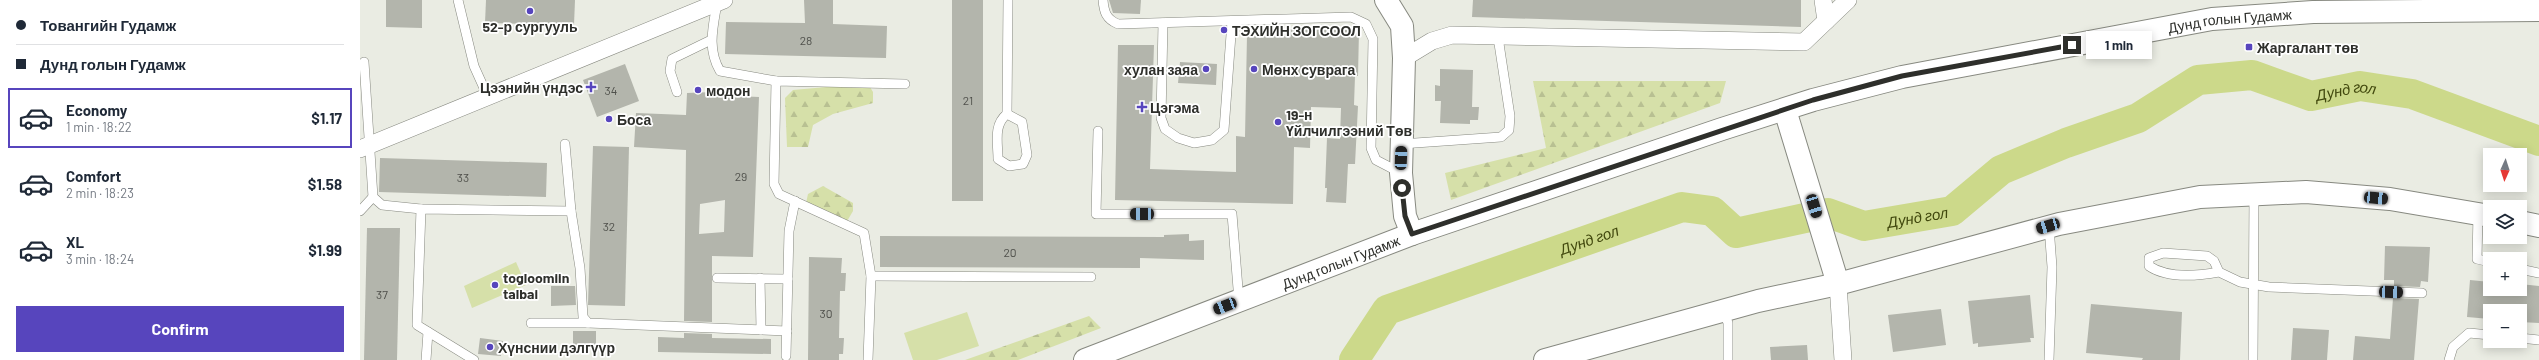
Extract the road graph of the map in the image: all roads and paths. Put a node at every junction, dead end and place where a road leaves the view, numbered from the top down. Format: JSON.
{"nodes":[{"id":1,"x":458,"y":0,"type":"edge"},
{"id":2,"x":1008,"y":0,"type":"edge"},
{"id":3,"x":1104,"y":0,"type":"edge"},
{"id":4,"x":1386,"y":0,"type":"edge"},
{"id":5,"x":1823,"y":0,"type":"edge"},
{"id":6,"x":1848,"y":0,"type":"edge"},
{"id":7,"x":721,"y":1,"type":"edge"},
{"id":8,"x":2339,"y":6,"type":"edge"},
{"id":9,"x":2539,"y":10,"type":"edge"},
{"id":10,"x":1232,"y":21,"type":"junction"},
{"id":11,"x":1826,"y":21,"type":"junction"},
{"id":12,"x":1164,"y":23,"type":"junction"},
{"id":13,"x":1498,"y":37,"type":"junction"},
{"id":14,"x":711,"y":40,"type":"junction"},
{"id":15,"x":1404,"y":58,"type":"junction"},
{"id":16,"x":364,"y":62,"type":"dead end"},
{"id":17,"x":776,"y":81,"type":"junction"},
{"id":18,"x":905,"y":84,"type":"dead end"},
{"id":19,"x":677,"y":92,"type":"dead end"},
{"id":20,"x":488,"y":97,"type":"junction"},
{"id":21,"x":1007,"y":114,"type":"junction"},
{"id":22,"x":1788,"y":120,"type":"junction"},
{"id":23,"x":1098,"y":130,"type":"dead end"},
{"id":24,"x":565,"y":144,"type":"dead end"},
{"id":25,"x":1401,"y":144,"type":"junction"},
{"id":26,"x":366,"y":147,"type":"edge"},
{"id":27,"x":1401,"y":173,"type":"junction"},
{"id":28,"x":2254,"y":193,"type":"junction"},
{"id":29,"x":373,"y":197,"type":"junction"},
{"id":30,"x":795,"y":201,"type":"junction"},
{"id":31,"x":421,"y":209,"type":"junction"},
{"id":32,"x":360,"y":211,"type":"edge"},
{"id":33,"x":571,"y":211,"type":"junction"},
{"id":34,"x":2483,"y":215,"type":"edge"},
{"id":35,"x":2483,"y":221,"type":"edge"},
{"id":36,"x":2527,"y":223,"type":"edge"},
{"id":37,"x":2048,"y":226,"type":"junction"},
{"id":38,"x":2539,"y":226,"type":"edge"},
{"id":39,"x":1412,"y":234,"type":"junction"},
{"id":40,"x":2483,"y":260,"type":"edge"},
{"id":41,"x":2527,"y":270,"type":"edge"},
{"id":42,"x":2219,"y":272,"type":"junction"},
{"id":43,"x":2539,"y":273,"type":"edge"},
{"id":44,"x":871,"y":276,"type":"junction"},
{"id":45,"x":1835,"y":276,"type":"junction"},
{"id":46,"x":1091,"y":277,"type":"dead end"},
{"id":47,"x":717,"y":278,"type":"dead end"},
{"id":48,"x":760,"y":278,"type":"junction"},
{"id":49,"x":788,"y":279,"type":"junction"},
{"id":50,"x":2254,"y":284,"type":"junction"},
{"id":51,"x":2422,"y":293,"type":"dead end"},
{"id":52,"x":1239,"y":301,"type":"junction"},
{"id":53,"x":1724,"y":312,"type":"junction"},
{"id":54,"x":531,"y":323,"type":"dead end"},
{"id":55,"x":588,"y":323,"type":"junction"},
{"id":56,"x":761,"y":330,"type":"junction"},
{"id":57,"x":787,"y":331,"type":"junction"},
{"id":58,"x":428,"y":332,"type":"junction"},
{"id":59,"x":2483,"y":334,"type":"edge"},
{"id":60,"x":2527,"y":339,"type":"edge"},
{"id":61,"x":2539,"y":340,"type":"edge"},
{"id":62,"x":786,"y":356,"type":"dead end"},
{"id":63,"x":426,"y":360,"type":"edge"},
{"id":64,"x":474,"y":360,"type":"edge"},
{"id":65,"x":868,"y":360,"type":"edge"},
{"id":66,"x":1085,"y":360,"type":"edge"},
{"id":67,"x":1545,"y":360,"type":"edge"},
{"id":68,"x":1728,"y":360,"type":"edge"},
{"id":69,"x":1843,"y":360,"type":"edge"},
{"id":70,"x":2049,"y":360,"type":"edge"},
{"id":71,"x":2253,"y":360,"type":"edge"},
{"id":72,"x":2449,"y":360,"type":"edge"}],
"edges":[{"from":1,"to":20,"type":"lane"},
{"from":2,"to":21,"type":"lane"},
{"from":3,"to":12,"type":"lane"},
{"from":4,"to":15,"type":"main road"},
{"from":5,"to":11,"type":"street"},
{"from":6,"to":11,"type":"street"},
{"from":7,"to":14,"type":"lane"},
{"from":7,"to":20,"type":"street"},
{"from":8,"to":9,"type":"main road","name":"Дунд голын Гудамж"},
{"from":8,"to":22,"type":"main road","name":"Дунд голын Гудамж"},
{"from":10,"to":12,"type":"lane"},
{"from":10,"to":12,"type":"lane"},
{"from":10,"to":27,"type":"lane"},
{"from":11,"to":13,"type":"street"},
{"from":13,"to":15,"type":"street"},
{"from":13,"to":25,"type":"lane"},
{"from":14,"to":17,"type":"lane"},
{"from":14,"to":19,"type":"lane"},
{"from":15,"to":25,"type":"main road"},
{"from":16,"to":26,"type":"lane"},
{"from":17,"to":18,"type":"lane"},
{"from":17,"to":30,"type":"lane"},
{"from":20,"to":26,"type":"street"},
{"from":21,"to":21,"type":"lane"},
{"from":22,"to":39,"type":"main road","name":"Дунд голын Гудамж"},
{"from":22,"to":45,"type":"main road"},
{"from":23,"to":52,"type":"lane"},
{"from":24,"to":33,"type":"lane"},
{"from":25,"to":27,"type":"main road"},
{"from":26,"to":29,"type":"lane"},
{"from":27,"to":39,"type":"main road"},
{"from":28,"to":34,"type":"main road"},
{"from":28,"to":37,"type":"main road"},
{"from":28,"to":50,"type":"lane"},
{"from":29,"to":31,"type":"lane"},
{"from":29,"to":32,"type":"lane"},
{"from":30,"to":44,"type":"lane"},
{"from":30,"to":49,"type":"lane"},
{"from":31,"to":33,"type":"lane"},
{"from":31,"to":58,"type":"lane"},
{"from":33,"to":55,"type":"lane"},
{"from":35,"to":40,"type":"lane"},
{"from":36,"to":38,"type":"main road"},
{"from":37,"to":45,"type":"main road"},
{"from":37,"to":70,"type":"lane"},
{"from":39,"to":52,"type":"main road","name":"Дунд голын Гудамж"},
{"from":41,"to":43,"type":"lane"},
{"from":42,"to":42,"type":"lane"},
{"from":42,"to":50,"type":"lane"},
{"from":44,"to":46,"type":"lane"},
{"from":44,"to":65,"type":"lane"},
{"from":45,"to":53,"type":"main road"},
{"from":45,"to":69,"type":"street"},
{"from":47,"to":48,"type":"lane"},
{"from":48,"to":49,"type":"lane"},
{"from":48,"to":56,"type":"lane"},
{"from":49,"to":57,"type":"lane"},
{"from":50,"to":51,"type":"lane"},
{"from":50,"to":71,"type":"lane"},
{"from":52,"to":66,"type":"main road","name":"Дунд голын Гудамж"},
{"from":53,"to":67,"type":"main road"},
{"from":53,"to":68,"type":"lane"},
{"from":54,"to":55,"type":"lane"},
{"from":55,"to":56,"type":"lane"},
{"from":56,"to":57,"type":"lane"},
{"from":57,"to":62,"type":"lane"},
{"from":58,"to":63,"type":"lane"},
{"from":58,"to":64,"type":"lane"},
{"from":59,"to":72,"type":"lane"},
{"from":60,"to":61,"type":"lane"}]}
